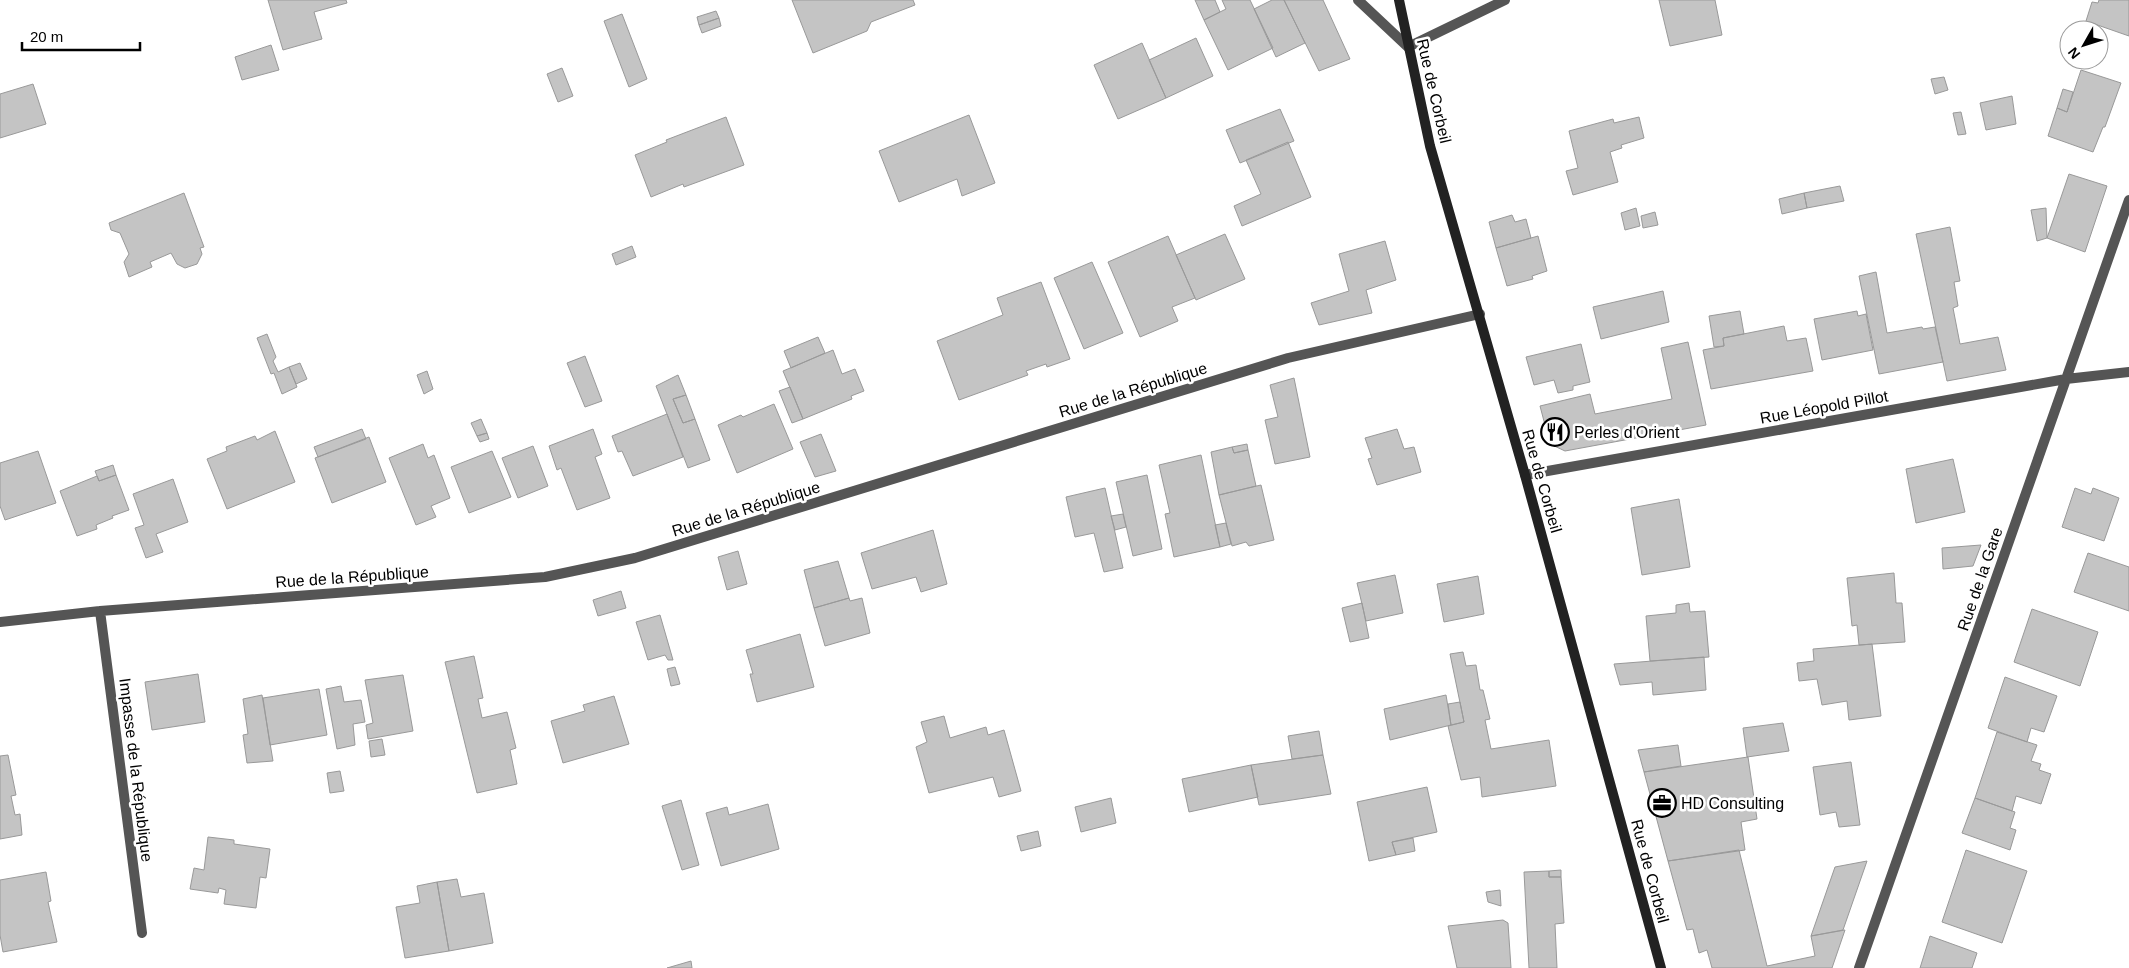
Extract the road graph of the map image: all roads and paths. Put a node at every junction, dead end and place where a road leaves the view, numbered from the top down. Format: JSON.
{"nodes":[{"id":1,"x":1358,"y":0,"type":"edge"},
{"id":2,"x":1399,"y":0,"type":"edge"},
{"id":3,"x":1505,"y":0,"type":"edge"},
{"id":4,"x":1408,"y":47,"type":"junction"},
{"id":5,"x":2129,"y":200,"type":"edge"},
{"id":6,"x":1480,"y":314,"type":"junction"},
{"id":7,"x":2129,"y":372,"type":"edge"},
{"id":8,"x":2066,"y":379,"type":"junction"},
{"id":9,"x":1525,"y":475,"type":"junction"},
{"id":10,"x":100,"y":612,"type":"junction"},
{"id":11,"x":0,"y":622,"type":"edge"},
{"id":12,"x":142,"y":933,"type":"dead end"},
{"id":13,"x":1661,"y":968,"type":"edge"},
{"id":14,"x":1859,"y":968,"type":"edge"}],
"edges":[{"from":1,"to":4,"type":"street"},
{"from":2,"to":4,"type":"main road","name":"Rue de Corbeil"},
{"from":3,"to":4,"type":"street"},
{"from":4,"to":6,"type":"main road","name":"Rue de Corbeil"},
{"from":5,"to":8,"type":"street","name":"Rue de la Gare"},
{"from":6,"to":9,"type":"main road","name":"Rue de Corbeil"},
{"from":6,"to":10,"type":"street","name":"Rue de la République"},
{"from":7,"to":8,"type":"street","name":"Rue Léopold Pillot"},
{"from":8,"to":9,"type":"street","name":"Rue Léopold Pillot"},
{"from":8,"to":14,"type":"street","name":"Rue de la Gare"},
{"from":9,"to":13,"type":"main road","name":"Rue de Corbeil"},
{"from":10,"to":11,"type":"street","name":"Rue de la République"},
{"from":10,"to":12,"type":"street","name":"Impasse de la République"}]}
